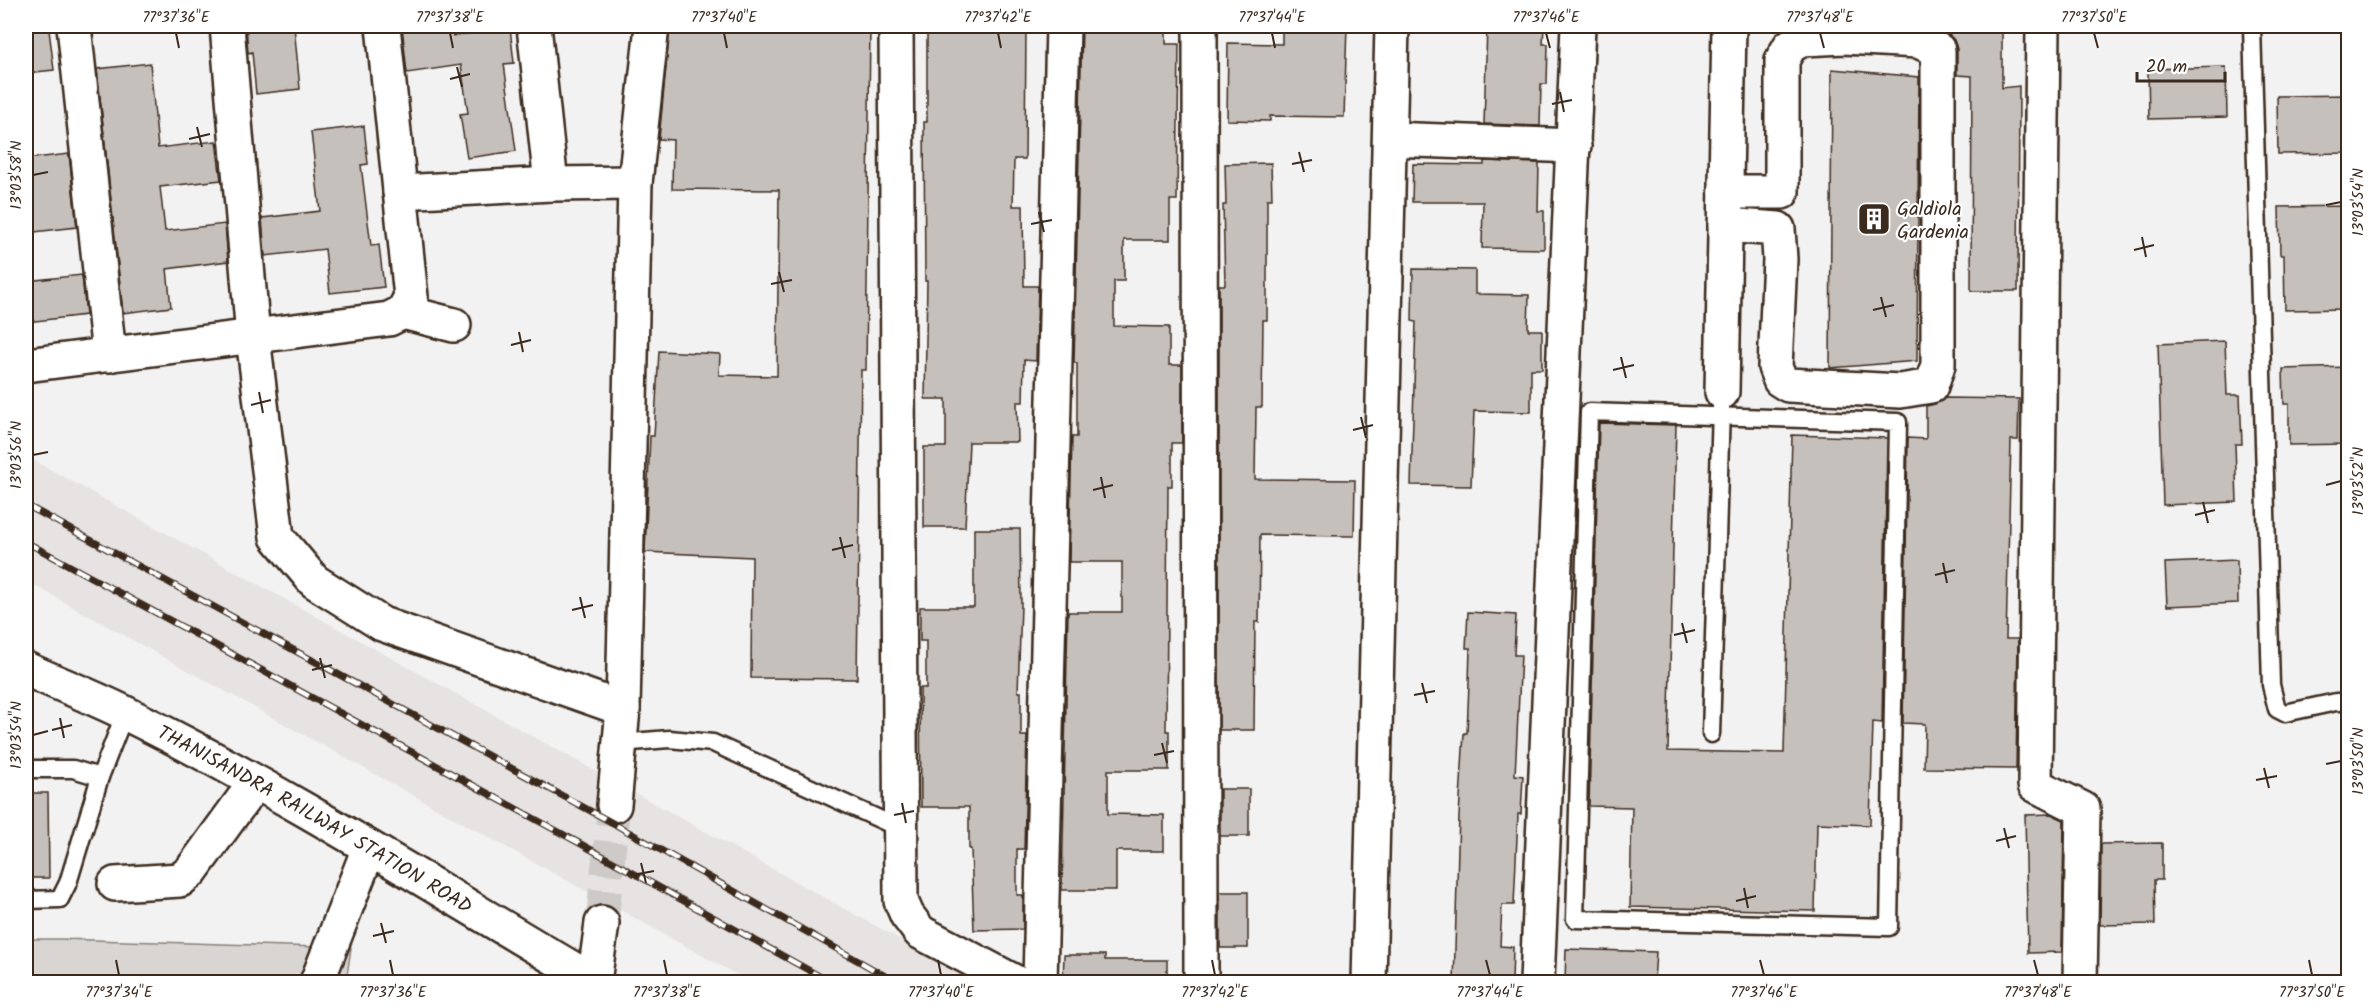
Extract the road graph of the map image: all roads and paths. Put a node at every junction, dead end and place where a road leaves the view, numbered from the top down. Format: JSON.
{"nodes":[{"id":1,"x":74,"y":26,"type":"edge"},
{"id":2,"x":227,"y":26,"type":"edge"},
{"id":3,"x":384,"y":26,"type":"edge"},
{"id":4,"x":534,"y":26,"type":"edge"},
{"id":5,"x":652,"y":26,"type":"edge"},
{"id":6,"x":896,"y":26,"type":"edge"},
{"id":7,"x":1063,"y":26,"type":"edge"},
{"id":8,"x":1200,"y":26,"type":"edge"},
{"id":9,"x":1392,"y":26,"type":"edge"},
{"id":10,"x":1578,"y":26,"type":"edge"},
{"id":11,"x":1729,"y":26,"type":"edge"},
{"id":12,"x":2043,"y":26,"type":"edge"},
{"id":13,"x":2252,"y":26,"type":"edge"},
{"id":14,"x":1390,"y":139,"type":"junction"},
{"id":15,"x":1574,"y":146,"type":"junction"},
{"id":16,"x":635,"y":183,"type":"junction"},
{"id":17,"x":551,"y":184,"type":"junction"},
{"id":18,"x":400,"y":192,"type":"junction"},
{"id":19,"x":1726,"y":192,"type":"junction"},
{"id":20,"x":1725,"y":225,"type":"junction"},
{"id":21,"x":403,"y":312,"type":"junction"},
{"id":22,"x":454,"y":325,"type":"dead end"},
{"id":23,"x":253,"y":337,"type":"junction"},
{"id":24,"x":109,"y":354,"type":"junction"},
{"id":25,"x":26,"y":365,"type":"edge"},
{"id":26,"x":1721,"y":405,"type":"junction"},
{"id":27,"x":26,"y":669,"type":"edge"},
{"id":28,"x":2349,"y":702,"type":"edge"},
{"id":29,"x":623,"y":709,"type":"junction"},
{"id":30,"x":125,"y":713,"type":"junction"},
{"id":31,"x":1711,"y":734,"type":"dead end"},
{"id":32,"x":620,"y":743,"type":"junction"},
{"id":33,"x":26,"y":769,"type":"edge"},
{"id":34,"x":100,"y":777,"type":"junction"},
{"id":35,"x":255,"y":783,"type":"junction"},
{"id":36,"x":614,"y":805,"type":"tunnel mouth"},
{"id":37,"x":901,"y":829,"type":"junction"},
{"id":38,"x":369,"y":848,"type":"junction"},
{"id":39,"x":115,"y":884,"type":"dead end"},
{"id":40,"x":26,"y":900,"type":"edge"},
{"id":41,"x":602,"y":923,"type":"tunnel mouth"},
{"id":42,"x":317,"y":982,"type":"edge"},
{"id":43,"x":595,"y":982,"type":"edge"},
{"id":44,"x":1015,"y":982,"type":"edge"},
{"id":45,"x":1040,"y":982,"type":"edge"},
{"id":46,"x":1201,"y":982,"type":"edge"},
{"id":47,"x":1369,"y":982,"type":"edge"},
{"id":48,"x":1538,"y":982,"type":"edge"},
{"id":49,"x":2080,"y":982,"type":"edge"}],
"edges":[{"from":1,"to":24,"type":"street"},
{"from":2,"to":23,"type":"street"},
{"from":3,"to":18,"type":"street"},
{"from":4,"to":17,"type":"street"},
{"from":5,"to":16,"type":"street"},
{"from":6,"to":37,"type":"street"},
{"from":7,"to":45,"type":"street"},
{"from":8,"to":46,"type":"street"},
{"from":9,"to":14,"type":"street"},
{"from":10,"to":15,"type":"street"},
{"from":11,"to":19,"type":"street"},
{"from":12,"to":49,"type":"street"},
{"from":13,"to":28,"type":"lane"},
{"from":14,"to":15,"type":"street"},
{"from":14,"to":47,"type":"street"},
{"from":15,"to":48,"type":"street"},
{"from":16,"to":17,"type":"street"},
{"from":16,"to":29,"type":"street"},
{"from":17,"to":18,"type":"street"},
{"from":18,"to":21,"type":"street"},
{"from":19,"to":20,"type":"street"},
{"from":19,"to":20,"type":"street"},
{"from":20,"to":26,"type":"street"},
{"from":21,"to":22,"type":"street"},
{"from":21,"to":23,"type":"street"},
{"from":23,"to":24,"type":"street"},
{"from":23,"to":29,"type":"street"},
{"from":24,"to":25,"type":"street"},
{"from":26,"to":26,"type":"lane"},
{"from":26,"to":31,"type":"lane"},
{"from":27,"to":30,"type":"street","name":"THANISANDRA RAILWAY STATION ROAD"},
{"from":29,"to":32,"type":"street"},
{"from":30,"to":34,"type":"lane"},
{"from":30,"to":35,"type":"street","name":"THANISANDRA RAILWAY STATION ROAD"},
{"from":32,"to":36,"type":"street"},
{"from":32,"to":37,"type":"lane"},
{"from":33,"to":34,"type":"lane"},
{"from":34,"to":40,"type":"lane"},
{"from":35,"to":38,"type":"street","name":"THANISANDRA RAILWAY STATION ROAD"},
{"from":35,"to":39,"type":"street"},
{"from":37,"to":44,"type":"street"},
{"from":38,"to":42,"type":"street"},
{"from":38,"to":43,"type":"street","name":"THANISANDRA RAILWAY STATION ROAD"},
{"from":41,"to":43,"type":"street"}]}
